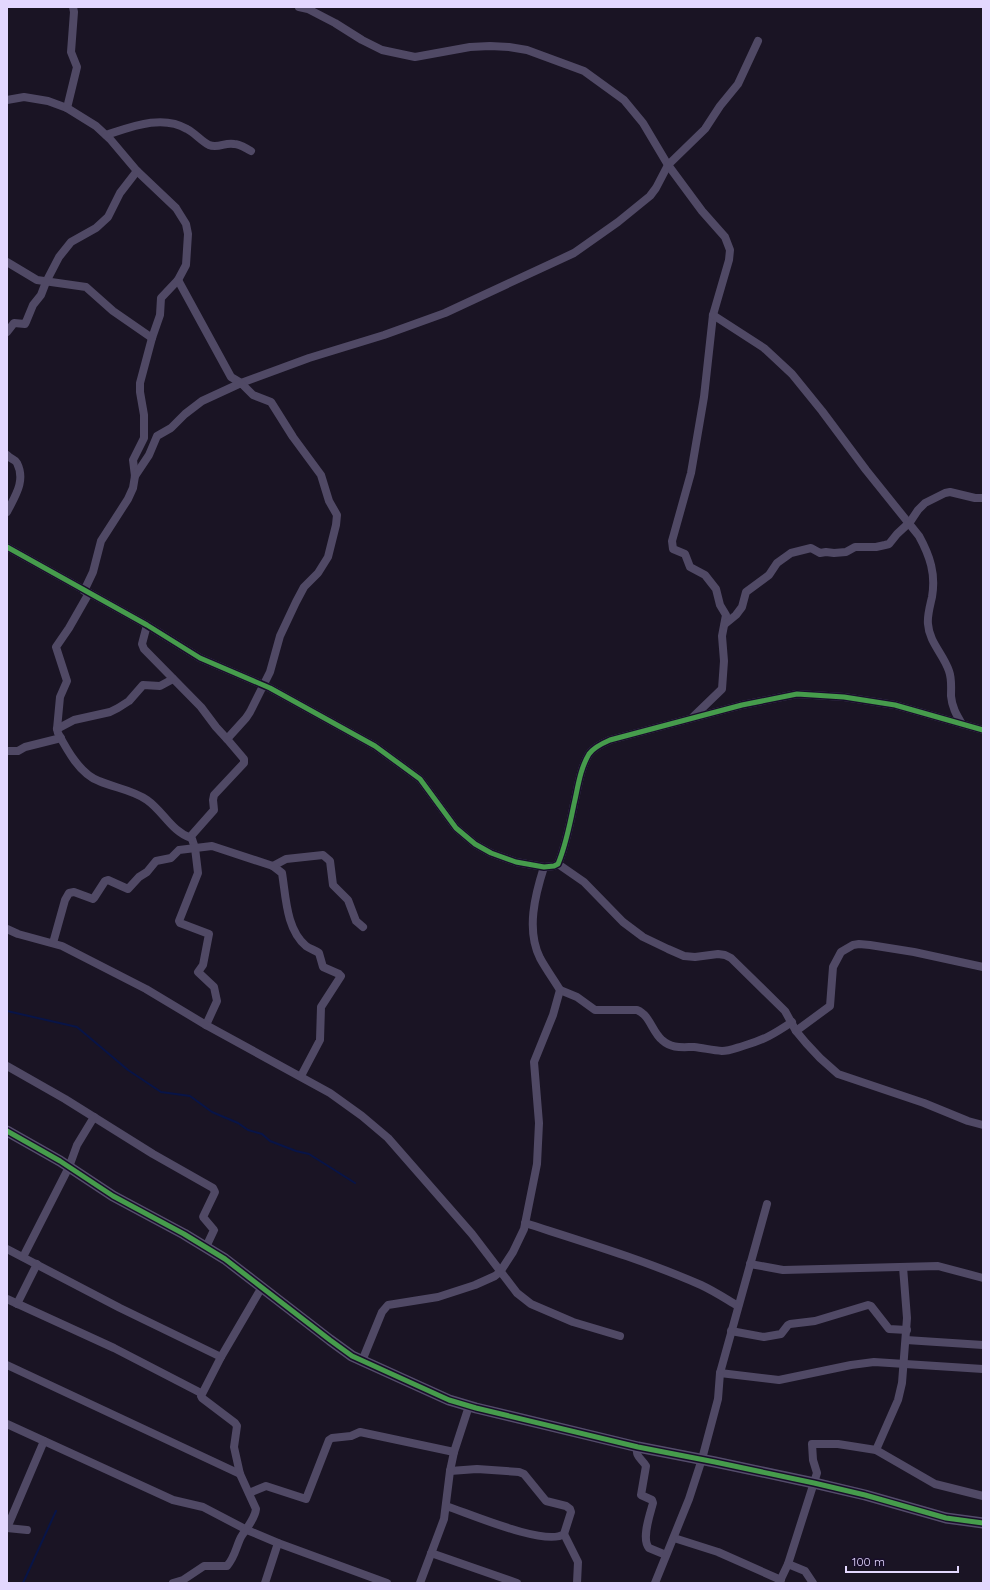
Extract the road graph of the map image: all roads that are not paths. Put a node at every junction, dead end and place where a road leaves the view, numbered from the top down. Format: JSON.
{"nodes":[{"id":1,"x":73,"y":7,"type":"edge"},
{"id":2,"x":299,"y":7,"type":"edge"},
{"id":3,"x":758,"y":41,"type":"dead end"},
{"id":4,"x":7,"y":100,"type":"edge"},
{"id":5,"x":67,"y":108,"type":"junction"},
{"id":6,"x":106,"y":135,"type":"junction"},
{"id":7,"x":251,"y":151,"type":"dead end"},
{"id":8,"x":668,"y":165,"type":"junction"},
{"id":9,"x":137,"y":171,"type":"junction"},
{"id":10,"x":7,"y":262,"type":"edge"},
{"id":11,"x":178,"y":280,"type":"junction"},
{"id":12,"x":46,"y":282,"type":"junction"},
{"id":13,"x":714,"y":315,"type":"junction"},
{"id":14,"x":7,"y":332,"type":"edge"},
{"id":15,"x":152,"y":338,"type":"junction"},
{"id":16,"x":241,"y":383,"type":"junction"},
{"id":17,"x":7,"y":455,"type":"edge"},
{"id":18,"x":135,"y":476,"type":"junction"},
{"id":19,"x":983,"y":498,"type":"edge"},
{"id":20,"x":7,"y":512,"type":"edge"},
{"id":21,"x":910,"y":522,"type":"junction"},
{"id":22,"x":7,"y":547,"type":"edge"},
{"id":23,"x":87,"y":592,"type":"junction"},
{"id":24,"x":725,"y":624,"type":"junction"},
{"id":25,"x":147,"y":625,"type":"junction"},
{"id":26,"x":173,"y":679,"type":"junction"},
{"id":27,"x":264,"y":685,"type":"junction"},
{"id":28,"x":691,"y":718,"type":"junction"},
{"id":29,"x":962,"y":724,"type":"junction"},
{"id":30,"x":57,"y":729,"type":"junction"},
{"id":31,"x":983,"y":730,"type":"edge"},
{"id":32,"x":61,"y":738,"type":"junction"},
{"id":33,"x":228,"y":739,"type":"junction"},
{"id":34,"x":7,"y":751,"type":"edge"},
{"id":35,"x":191,"y":838,"type":"junction"},
{"id":36,"x":195,"y":848,"type":"junction"},
{"id":37,"x":558,"y":864,"type":"junction"},
{"id":38,"x":273,"y":866,"type":"junction"},
{"id":39,"x":544,"y":867,"type":"junction"},
{"id":40,"x":363,"y":927,"type":"dead end"},
{"id":41,"x":7,"y":929,"type":"edge"},
{"id":42,"x":53,"y":943,"type":"junction"},
{"id":43,"x":983,"y":967,"type":"edge"},
{"id":44,"x":560,"y":990,"type":"junction"},
{"id":45,"x":792,"y":1022,"type":"junction"},
{"id":46,"x":206,"y":1025,"type":"junction"},
{"id":47,"x":796,"y":1031,"type":"junction"},
{"id":48,"x":7,"y":1066,"type":"edge"},
{"id":49,"x":301,"y":1076,"type":"junction"},
{"id":50,"x":94,"y":1117,"type":"junction"},
{"id":51,"x":983,"y":1125,"type":"edge"},
{"id":52,"x":7,"y":1131,"type":"edge"},
{"id":53,"x":69,"y":1167,"type":"junction"},
{"id":54,"x":767,"y":1204,"type":"dead end"},
{"id":55,"x":525,"y":1223,"type":"junction"},
{"id":56,"x":206,"y":1247,"type":"junction"},
{"id":57,"x":7,"y":1249,"type":"edge"},
{"id":58,"x":23,"y":1257,"type":"junction"},
{"id":59,"x":37,"y":1264,"type":"junction"},
{"id":60,"x":750,"y":1264,"type":"junction"},
{"id":61,"x":903,"y":1267,"type":"junction"},
{"id":62,"x":500,"y":1272,"type":"junction"},
{"id":63,"x":983,"y":1278,"type":"edge"},
{"id":64,"x":262,"y":1286,"type":"junction"},
{"id":65,"x":7,"y":1299,"type":"edge"},
{"id":66,"x":17,"y":1304,"type":"junction"},
{"id":67,"x":738,"y":1306,"type":"junction"},
{"id":68,"x":907,"y":1330,"type":"junction"},
{"id":69,"x":731,"y":1331,"type":"junction"},
{"id":70,"x":620,"y":1336,"type":"dead end"},
{"id":71,"x":906,"y":1340,"type":"junction"},
{"id":72,"x":983,"y":1345,"type":"edge"},
{"id":73,"x":221,"y":1357,"type":"junction"},
{"id":74,"x":362,"y":1361,"type":"junction"},
{"id":75,"x":904,"y":1363,"type":"junction"},
{"id":76,"x":7,"y":1364,"type":"edge"},
{"id":77,"x":983,"y":1369,"type":"edge"},
{"id":78,"x":720,"y":1373,"type":"junction"},
{"id":79,"x":201,"y":1393,"type":"junction"},
{"id":80,"x":469,"y":1406,"type":"junction"},
{"id":81,"x":7,"y":1424,"type":"edge"},
{"id":82,"x":44,"y":1441,"type":"junction"},
{"id":83,"x":638,"y":1447,"type":"junction"},
{"id":84,"x":876,"y":1450,"type":"junction"},
{"id":85,"x":454,"y":1452,"type":"junction"},
{"id":86,"x":702,"y":1459,"type":"junction"},
{"id":87,"x":450,"y":1471,"type":"junction"},
{"id":88,"x":240,"y":1474,"type":"junction"},
{"id":89,"x":814,"y":1483,"type":"junction"},
{"id":90,"x":248,"y":1493,"type":"junction"},
{"id":91,"x":983,"y":1496,"type":"edge"},
{"id":92,"x":446,"y":1506,"type":"junction"},
{"id":93,"x":983,"y":1523,"type":"edge"},
{"id":94,"x":7,"y":1528,"type":"edge"},
{"id":95,"x":27,"y":1530,"type":"dead end"},
{"id":96,"x":247,"y":1530,"type":"junction"},
{"id":97,"x":564,"y":1534,"type":"junction"},
{"id":98,"x":674,"y":1538,"type":"junction"},
{"id":99,"x":278,"y":1543,"type":"junction"},
{"id":100,"x":431,"y":1553,"type":"junction"},
{"id":101,"x":666,"y":1555,"type":"junction"},
{"id":102,"x":788,"y":1564,"type":"junction"},
{"id":103,"x":780,"y":1581,"type":"edge"},
{"id":104,"x":173,"y":1583,"type":"edge"},
{"id":105,"x":265,"y":1583,"type":"edge"},
{"id":106,"x":387,"y":1583,"type":"edge"},
{"id":107,"x":420,"y":1583,"type":"edge"},
{"id":108,"x":517,"y":1583,"type":"edge"},
{"id":109,"x":577,"y":1583,"type":"edge"},
{"id":110,"x":655,"y":1583,"type":"edge"},
{"id":111,"x":813,"y":1583,"type":"edge"}],
"edges":[{"from":1,"to":5,"type":"street"},
{"from":2,"to":8,"type":"street"},
{"from":3,"to":8,"type":"street"},
{"from":4,"to":5,"type":"street"},
{"from":5,"to":6,"type":"street"},
{"from":6,"to":7,"type":"street"},
{"from":6,"to":9,"type":"street"},
{"from":8,"to":13,"type":"street"},
{"from":8,"to":16,"type":"street"},
{"from":9,"to":11,"type":"street"},
{"from":9,"to":12,"type":"street"},
{"from":10,"to":12,"type":"street"},
{"from":11,"to":15,"type":"street"},
{"from":11,"to":16,"type":"street"},
{"from":12,"to":14,"type":"street"},
{"from":12,"to":15,"type":"street"},
{"from":13,"to":21,"type":"street"},
{"from":13,"to":24,"type":"street"},
{"from":15,"to":18,"type":"street"},
{"from":16,"to":18,"type":"street"},
{"from":16,"to":27,"type":"street"},
{"from":17,"to":20,"type":"street"},
{"from":18,"to":23,"type":"street"},
{"from":19,"to":21,"type":"street"},
{"from":21,"to":24,"type":"street"},
{"from":21,"to":29,"type":"street"},
{"from":22,"to":23,"type":"street"},
{"from":23,"to":25,"type":"street"},
{"from":23,"to":30,"type":"street"},
{"from":24,"to":28,"type":"street"},
{"from":25,"to":26,"type":"street"},
{"from":25,"to":27,"type":"street"},
{"from":26,"to":30,"type":"street"},
{"from":26,"to":33,"type":"street"},
{"from":27,"to":33,"type":"street"},
{"from":27,"to":39,"type":"street"},
{"from":28,"to":29,"type":"street"},
{"from":28,"to":37,"type":"street"},
{"from":29,"to":31,"type":"street"},
{"from":30,"to":32,"type":"street"},
{"from":32,"to":34,"type":"street"},
{"from":32,"to":35,"type":"street"},
{"from":33,"to":35,"type":"street"},
{"from":35,"to":36,"type":"street"},
{"from":36,"to":38,"type":"street"},
{"from":36,"to":42,"type":"street"},
{"from":36,"to":46,"type":"street"},
{"from":37,"to":39,"type":"street"},
{"from":37,"to":45,"type":"street"},
{"from":38,"to":40,"type":"street"},
{"from":38,"to":49,"type":"street"},
{"from":39,"to":44,"type":"street"},
{"from":41,"to":42,"type":"street"},
{"from":42,"to":46,"type":"street"},
{"from":43,"to":47,"type":"street"},
{"from":44,"to":45,"type":"street"},
{"from":44,"to":55,"type":"street"},
{"from":45,"to":47,"type":"street"},
{"from":46,"to":49,"type":"street"},
{"from":47,"to":51,"type":"street"},
{"from":48,"to":50,"type":"street"},
{"from":49,"to":62,"type":"street"},
{"from":50,"to":53,"type":"street"},
{"from":50,"to":56,"type":"street"},
{"from":52,"to":53,"type":"street"},
{"from":53,"to":56,"type":"street"},
{"from":53,"to":58,"type":"street"},
{"from":54,"to":60,"type":"street"},
{"from":55,"to":62,"type":"street"},
{"from":55,"to":67,"type":"street"},
{"from":56,"to":64,"type":"street"},
{"from":57,"to":58,"type":"street"},
{"from":58,"to":59,"type":"street"},
{"from":59,"to":66,"type":"street"},
{"from":59,"to":73,"type":"street"},
{"from":60,"to":61,"type":"street"},
{"from":60,"to":67,"type":"street"},
{"from":61,"to":63,"type":"street"},
{"from":61,"to":68,"type":"street"},
{"from":62,"to":70,"type":"street"},
{"from":62,"to":74,"type":"street"},
{"from":64,"to":73,"type":"street"},
{"from":64,"to":74,"type":"street"},
{"from":65,"to":66,"type":"street"},
{"from":66,"to":79,"type":"street"},
{"from":67,"to":69,"type":"street"},
{"from":68,"to":69,"type":"street"},
{"from":68,"to":71,"type":"street"},
{"from":69,"to":78,"type":"street"},
{"from":71,"to":72,"type":"street"},
{"from":71,"to":75,"type":"street"},
{"from":73,"to":79,"type":"street"},
{"from":74,"to":80,"type":"street"},
{"from":75,"to":77,"type":"street"},
{"from":75,"to":78,"type":"street"},
{"from":75,"to":84,"type":"street"},
{"from":76,"to":88,"type":"street"},
{"from":78,"to":86,"type":"street"},
{"from":79,"to":88,"type":"street"},
{"from":80,"to":83,"type":"street"},
{"from":80,"to":85,"type":"street"},
{"from":81,"to":82,"type":"street"},
{"from":82,"to":94,"type":"street"},
{"from":82,"to":96,"type":"street"},
{"from":83,"to":86,"type":"street"},
{"from":83,"to":101,"type":"street"},
{"from":84,"to":89,"type":"street"},
{"from":84,"to":91,"type":"street"},
{"from":85,"to":87,"type":"street"},
{"from":85,"to":90,"type":"street"},
{"from":86,"to":89,"type":"street"},
{"from":86,"to":98,"type":"street"},
{"from":87,"to":92,"type":"street"},
{"from":87,"to":97,"type":"street"},
{"from":88,"to":90,"type":"street"},
{"from":89,"to":93,"type":"street"},
{"from":89,"to":102,"type":"street"},
{"from":90,"to":96,"type":"street"},
{"from":92,"to":97,"type":"street"},
{"from":92,"to":100,"type":"street"},
{"from":94,"to":95,"type":"street"},
{"from":96,"to":99,"type":"street"},
{"from":96,"to":104,"type":"street"},
{"from":97,"to":109,"type":"street"},
{"from":98,"to":101,"type":"street"},
{"from":98,"to":103,"type":"street"},
{"from":99,"to":105,"type":"street"},
{"from":99,"to":106,"type":"street"},
{"from":100,"to":107,"type":"street"},
{"from":100,"to":108,"type":"street"},
{"from":101,"to":110,"type":"street"},
{"from":102,"to":103,"type":"street"},
{"from":102,"to":111,"type":"street"}]}
